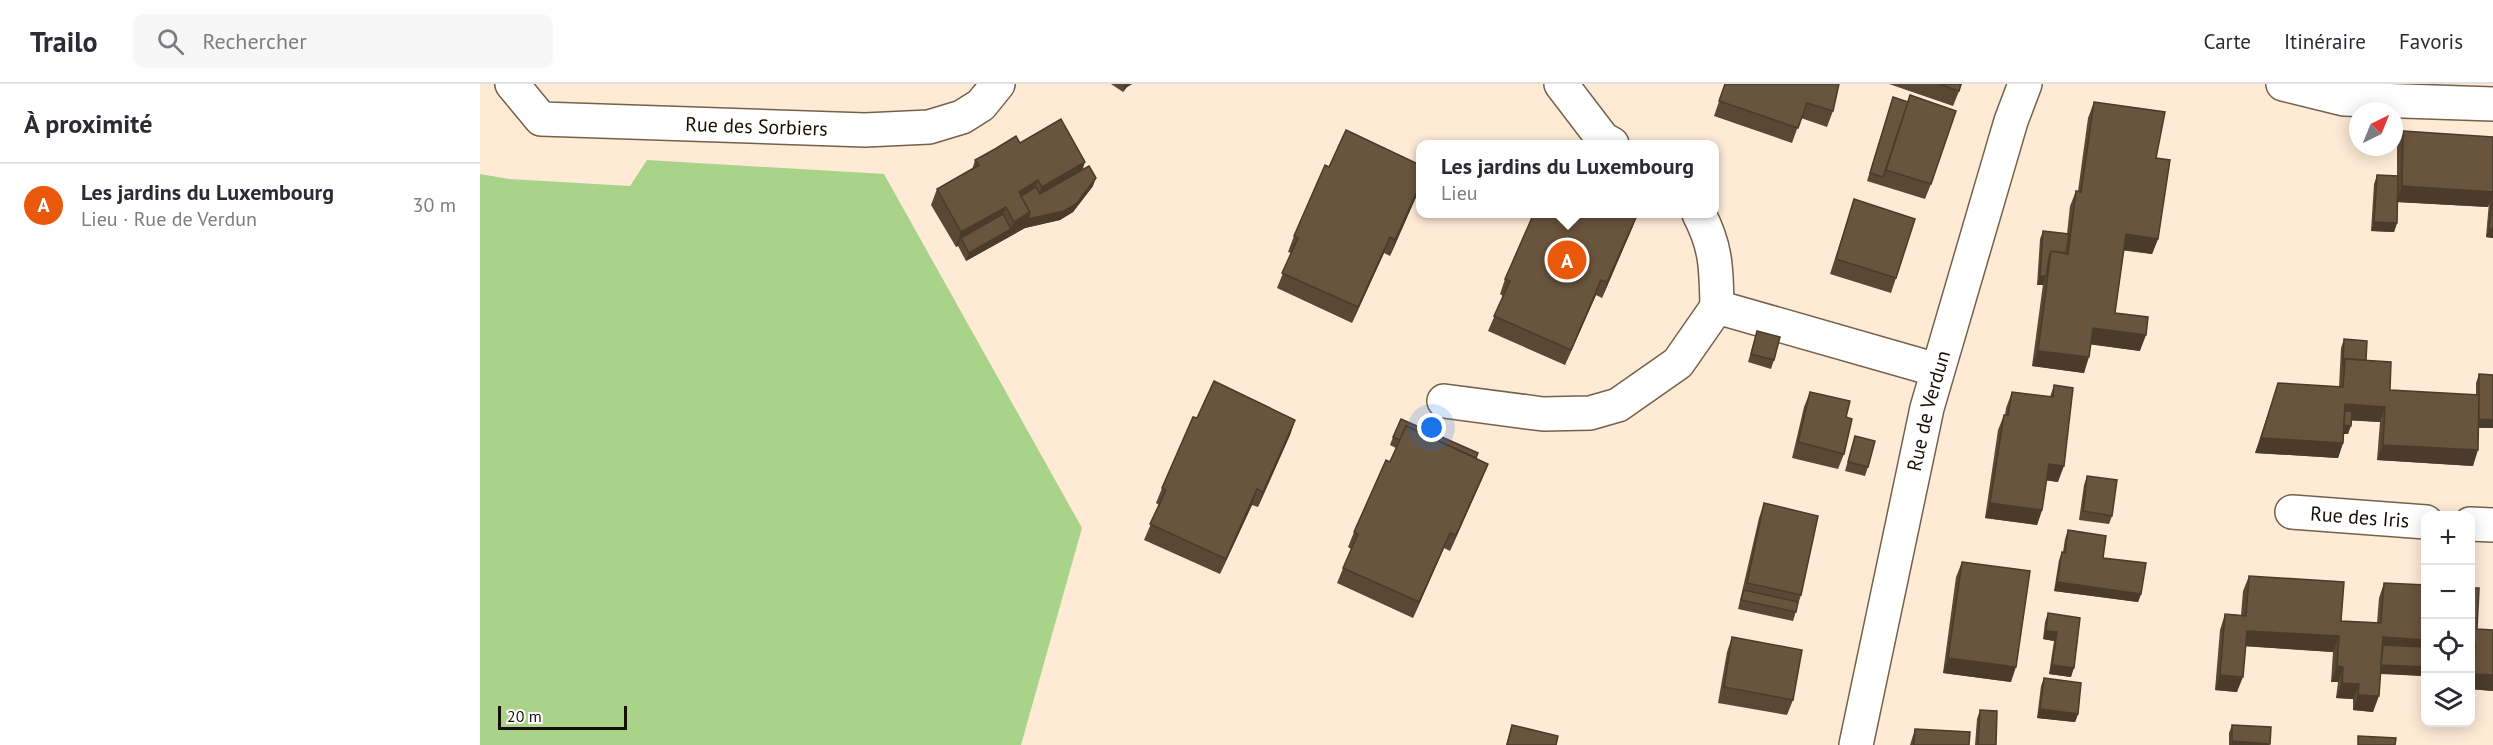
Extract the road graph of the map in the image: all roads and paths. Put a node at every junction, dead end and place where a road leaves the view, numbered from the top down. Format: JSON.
{"nodes":[{"id":1,"x":998,"y":84,"type":"edge"},
{"id":2,"x":1561,"y":84,"type":"edge"},
{"id":3,"x":2025,"y":84,"type":"edge"},
{"id":4,"x":2283,"y":84,"type":"edge"},
{"id":5,"x":513,"y":86,"type":"edge"},
{"id":6,"x":2493,"y":104,"type":"edge"},
{"id":7,"x":1606,"y":140,"type":"edge"},
{"id":8,"x":1702,"y":218,"type":"edge"},
{"id":9,"x":1717,"y":307,"type":"junction"},
{"id":10,"x":1937,"y":370,"type":"junction"},
{"id":11,"x":1444,"y":401,"type":"dead end"},
{"id":12,"x":2292,"y":512,"type":"dead end"},
{"id":13,"x":2421,"y":522,"type":"edge"},
{"id":14,"x":2475,"y":524,"type":"edge"},
{"id":15,"x":2493,"y":525,"type":"edge"},
{"id":16,"x":1856,"y":745,"type":"edge"}],
"edges":[{"from":1,"to":5,"type":"street","name":"Rue des Sorbiers"},
{"from":2,"to":7,"type":"street"},
{"from":3,"to":10,"type":"street","name":"Rue de Verdun"},
{"from":4,"to":6,"type":"street"},
{"from":8,"to":9,"type":"street"},
{"from":9,"to":10,"type":"street"},
{"from":9,"to":11,"type":"street"},
{"from":10,"to":16,"type":"street","name":"Rue de Verdun"},
{"from":12,"to":13,"type":"street","name":"Rue des Iris"},
{"from":14,"to":15,"type":"street"}]}
